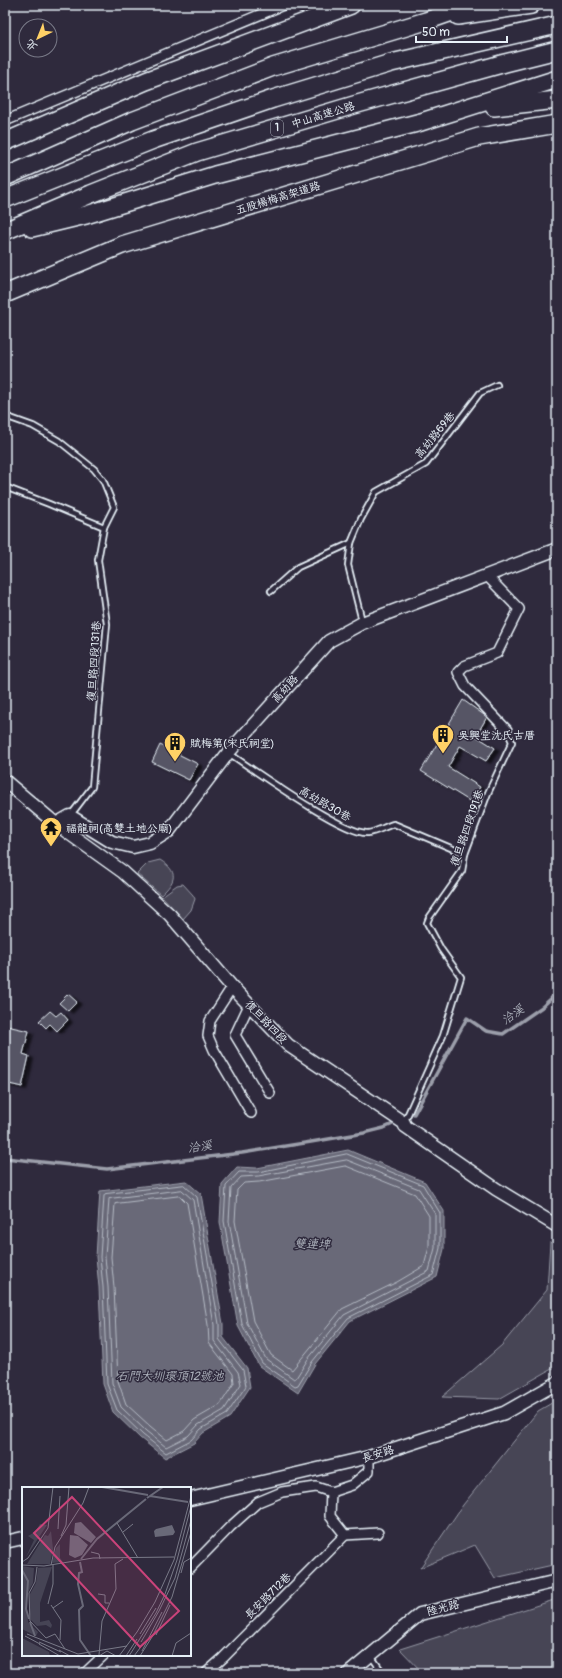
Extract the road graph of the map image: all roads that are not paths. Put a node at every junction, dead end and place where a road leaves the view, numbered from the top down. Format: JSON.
{"nodes":[{"id":1,"x":283,"y":5,"type":"edge"},
{"id":2,"x":351,"y":5,"type":"edge"},
{"id":3,"x":472,"y":5,"type":"edge"},
{"id":4,"x":531,"y":5,"type":"edge"},
{"id":5,"x":426,"y":21,"type":"junction"},
{"id":6,"x":557,"y":25,"type":"edge"},
{"id":7,"x":557,"y":50,"type":"edge"},
{"id":8,"x":557,"y":79,"type":"edge"},
{"id":9,"x":557,"y":100,"type":"edge"},
{"id":10,"x":458,"y":110,"type":"junction"},
{"id":11,"x":5,"y":121,"type":"edge"},
{"id":12,"x":557,"y":124,"type":"edge"},
{"id":13,"x":5,"y":142,"type":"edge"},
{"id":14,"x":5,"y":177,"type":"edge"},
{"id":15,"x":5,"y":199,"type":"edge"},
{"id":16,"x":5,"y":231,"type":"edge"},
{"id":17,"x":5,"y":235,"type":"edge"},
{"id":18,"x":5,"y":294,"type":"edge"},
{"id":19,"x":497,"y":385,"type":"dead end"},
{"id":20,"x":5,"y":416,"type":"edge"},
{"id":21,"x":5,"y":487,"type":"edge"},
{"id":22,"x":104,"y":527,"type":"junction"},
{"id":23,"x":351,"y":543,"type":"junction"},
{"id":24,"x":557,"y":549,"type":"edge"},
{"id":25,"x":486,"y":576,"type":"junction"},
{"id":26,"x":271,"y":591,"type":"dead end"},
{"id":27,"x":362,"y":623,"type":"junction"},
{"id":28,"x":507,"y":730,"type":"joint"},
{"id":29,"x":228,"y":753,"type":"junction"},
{"id":30,"x":5,"y":781,"type":"edge"},
{"id":31,"x":70,"y":816,"type":"junction"},
{"id":32,"x":56,"y":824,"type":"junction"},
{"id":33,"x":465,"y":854,"type":"junction"},
{"id":34,"x":232,"y":987,"type":"junction"},
{"id":35,"x":249,"y":1004,"type":"junction"},
{"id":36,"x":270,"y":1093,"type":"dead end"},
{"id":37,"x":251,"y":1113,"type":"dead end"},
{"id":38,"x":405,"y":1124,"type":"junction"},
{"id":39,"x":557,"y":1226,"type":"edge"},
{"id":40,"x":557,"y":1383,"type":"edge"},
{"id":41,"x":369,"y":1457,"type":"junction"},
{"id":42,"x":331,"y":1492,"type":"junction"},
{"id":43,"x":191,"y":1499,"type":"edge"},
{"id":44,"x":378,"y":1533,"type":"dead end"},
{"id":45,"x":345,"y":1535,"type":"junction"},
{"id":46,"x":22,"y":1538,"type":"edge"},
{"id":47,"x":5,"y":1542,"type":"edge"},
{"id":48,"x":191,"y":1567,"type":"edge"},
{"id":49,"x":557,"y":1581,"type":"edge"},
{"id":50,"x":370,"y":1655,"type":"junction"},
{"id":51,"x":103,"y":1656,"type":"edge"},
{"id":52,"x":85,"y":1673,"type":"edge"},
{"id":53,"x":206,"y":1673,"type":"edge"},
{"id":54,"x":349,"y":1673,"type":"edge"},
{"id":55,"x":383,"y":1673,"type":"edge"}],
"edges":[{"from":1,"to":11,"type":"street"},
{"from":2,"to":13,"type":"highway"},
{"from":3,"to":5,"type":"highway"},
{"from":4,"to":5,"type":"highway"},
{"from":5,"to":14,"type":"highway"},
{"from":6,"to":15,"type":"highway"},
{"from":7,"to":16,"type":"highway","name":"中山高速公路","number":"1"},
{"from":8,"to":10,"type":"highway"},
{"from":9,"to":10,"type":"highway"},
{"from":10,"to":17,"type":"highway"},
{"from":12,"to":18,"type":"highway","name":"五股楊梅高架道路"},
{"from":19,"to":23,"type":"lane","name":"高幼路69巷"},
{"from":20,"to":22,"type":"lane","name":"復旦路四段131巷"},
{"from":21,"to":22,"type":"lane"},
{"from":22,"to":31,"type":"lane","name":"復旦路四段131巷"},
{"from":23,"to":26,"type":"lane"},
{"from":23,"to":27,"type":"lane","name":"高幼路69巷"},
{"from":24,"to":25,"type":"street","name":"高幼路"},
{"from":25,"to":27,"type":"street","name":"高幼路"},
{"from":25,"to":28,"type":"street"},
{"from":27,"to":29,"type":"street","name":"高幼路"},
{"from":28,"to":33,"type":"lane","name":"復旦路四段191巷"},
{"from":29,"to":31,"type":"street","name":"高幼路"},
{"from":29,"to":33,"type":"lane","name":"高幼路30巷"},
{"from":30,"to":32,"type":"street","name":"復旦路四段"},
{"from":31,"to":32,"type":"street"},
{"from":32,"to":34,"type":"street","name":"復旦路四段"},
{"from":33,"to":38,"type":"lane","name":"復旦路四段191巷"},
{"from":34,"to":35,"type":"street","name":"復旦路四段"},
{"from":34,"to":37,"type":"street"},
{"from":35,"to":36,"type":"street"},
{"from":35,"to":38,"type":"street","name":"復旦路四段"},
{"from":38,"to":39,"type":"street","name":"復旦路四段"},
{"from":40,"to":41,"type":"street","name":"長安路"},
{"from":41,"to":42,"type":"street"},
{"from":41,"to":43,"type":"street","name":"長安路"},
{"from":42,"to":45,"type":"street"},
{"from":42,"to":48,"type":"street"},
{"from":44,"to":45,"type":"street"},
{"from":45,"to":53,"type":"street","name":"長安路712巷"},
{"from":46,"to":47,"type":"street"},
{"from":49,"to":50,"type":"street","name":"陸光路"},
{"from":50,"to":54,"type":"street","name":"陸光路"},
{"from":50,"to":55,"type":"lane"},
{"from":51,"to":52,"type":"street"}]}
